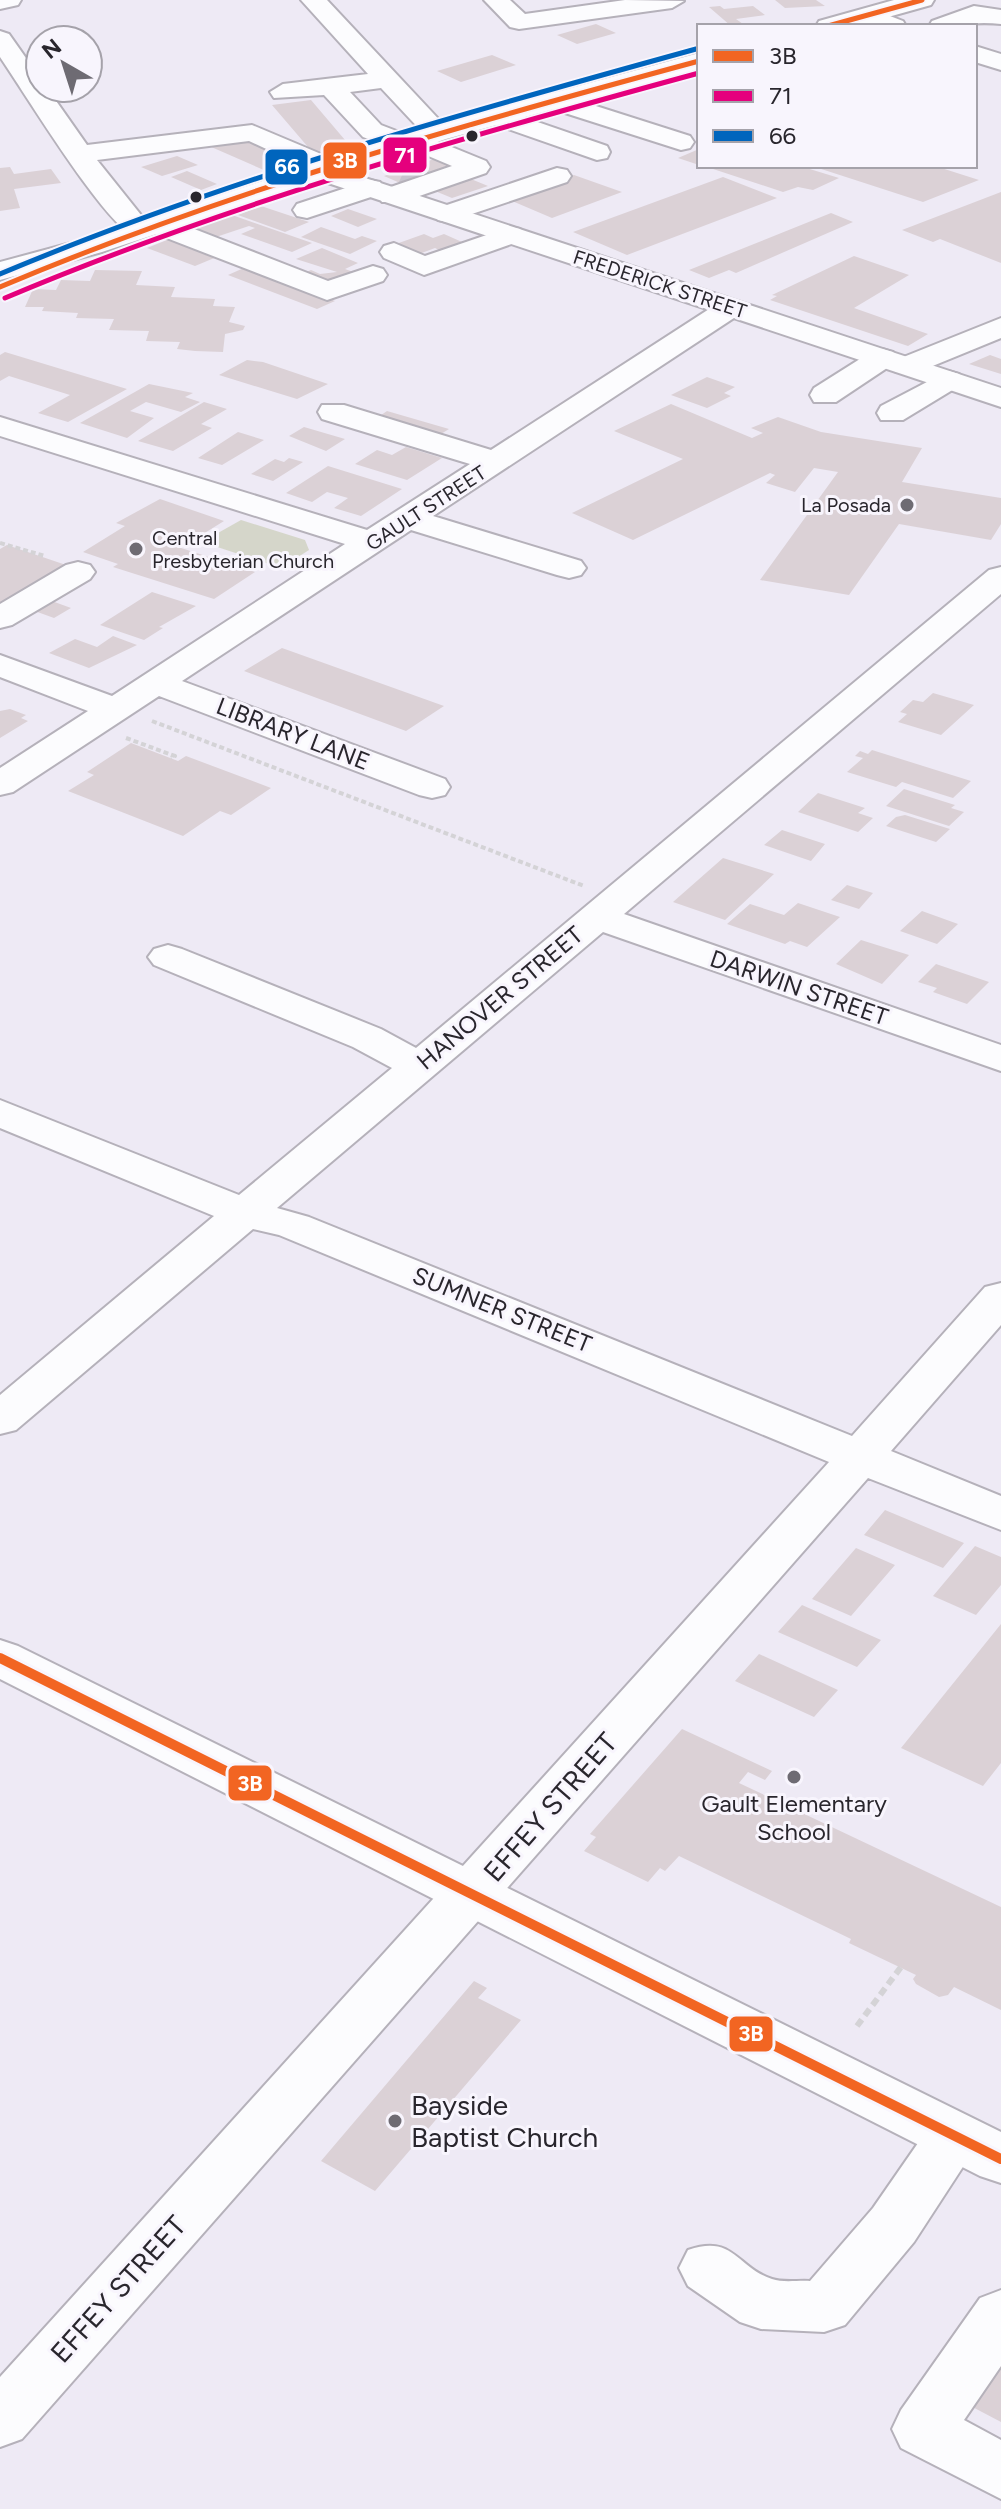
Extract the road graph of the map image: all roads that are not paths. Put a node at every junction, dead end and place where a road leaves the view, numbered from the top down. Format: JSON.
{"nodes":[{"id":1,"x":9,"y":0,"type":"edge"},
{"id":2,"x":313,"y":0,"type":"edge"},
{"id":3,"x":496,"y":0,"type":"edge"},
{"id":4,"x":671,"y":0,"type":"edge"},
{"id":5,"x":922,"y":0,"type":"edge"},
{"id":6,"x":0,"y":2,"type":"edge"},
{"id":7,"x":885,"y":12,"type":"edge"},
{"id":8,"x":1001,"y":17,"type":"edge"},
{"id":9,"x":692,"y":18,"type":"dead end"},
{"id":10,"x":836,"y":24,"type":"edge"},
{"id":11,"x":946,"y":24,"type":"edge"},
{"id":12,"x":0,"y":39,"type":"edge"},
{"id":13,"x":977,"y":55,"type":"edge"},
{"id":14,"x":697,"y":62,"type":"edge"},
{"id":15,"x":1001,"y":62,"type":"edge"},
{"id":16,"x":387,"y":80,"type":"junction"},
{"id":17,"x":330,"y":86,"type":"junction"},
{"id":18,"x":283,"y":92,"type":"dead end"},
{"id":19,"x":552,"y":100,"type":"junction"},
{"id":20,"x":497,"y":116,"type":"junction"},
{"id":21,"x":681,"y":142,"type":"dead end"},
{"id":22,"x":597,"y":152,"type":"dead end"},
{"id":23,"x":82,"y":154,"type":"junction"},
{"id":24,"x":418,"y":167,"type":"junction"},
{"id":25,"x":324,"y":170,"type":"junction"},
{"id":26,"x":557,"y":176,"type":"dead end"},
{"id":27,"x":502,"y":177,"type":"dead end"},
{"id":28,"x":475,"y":204,"type":"junction"},
{"id":29,"x":307,"y":210,"type":"dead end"},
{"id":30,"x":448,"y":214,"type":"junction"},
{"id":31,"x":147,"y":227,"type":"junction"},
{"id":32,"x":503,"y":233,"type":"junction"},
{"id":33,"x":92,"y":246,"type":"junction"},
{"id":34,"x":394,"y":252,"type":"dead end"},
{"id":35,"x":0,"y":271,"type":"edge"},
{"id":36,"x":373,"y":275,"type":"dead end"},
{"id":37,"x":0,"y":287,"type":"edge"},
{"id":38,"x":730,"y":308,"type":"junction"},
{"id":39,"x":1001,"y":327,"type":"edge"},
{"id":40,"x":894,"y":362,"type":"junction"},
{"id":41,"x":948,"y":380,"type":"junction"},
{"id":42,"x":825,"y":395,"type":"dead end"},
{"id":43,"x":1001,"y":398,"type":"edge"},
{"id":44,"x":333,"y":412,"type":"dead end"},
{"id":45,"x":892,"y":413,"type":"dead end"},
{"id":46,"x":0,"y":426,"type":"edge"},
{"id":47,"x":498,"y":462,"type":"junction"},
{"id":48,"x":408,"y":519,"type":"junction"},
{"id":49,"x":372,"y":542,"type":"junction"},
{"id":50,"x":569,"y":568,"type":"dead end"},
{"id":51,"x":78,"y":572,"type":"road end"},
{"id":52,"x":1001,"y":577,"type":"edge"},
{"id":53,"x":983,"y":613,"type":"edge"},
{"id":54,"x":0,"y":618,"type":"edge"},
{"id":55,"x":0,"y":665,"type":"edge"},
{"id":56,"x":154,"y":682,"type":"junction"},
{"id":57,"x":117,"y":722,"type":"junction"},
{"id":58,"x":0,"y":784,"type":"edge"},
{"id":59,"x":432,"y":787,"type":"dead end"},
{"id":60,"x":592,"y":902,"type":"junction"},
{"id":61,"x":168,"y":957,"type":"dead end"},
{"id":62,"x":1001,"y":1059,"type":"edge"},
{"id":63,"x":419,"y":1066,"type":"junction"},
{"id":64,"x":0,"y":1113,"type":"edge"},
{"id":65,"x":244,"y":1213,"type":"junction"},
{"id":66,"x":1001,"y":1297,"type":"edge"},
{"id":67,"x":0,"y":1419,"type":"edge"},
{"id":68,"x":860,"y":1456,"type":"junction"},
{"id":69,"x":1001,"y":1514,"type":"edge"},
{"id":70,"x":0,"y":1658,"type":"edge"},
{"id":71,"x":471,"y":1896,"type":"junction"},
{"id":72,"x":977,"y":2148,"type":"edge"},
{"id":73,"x":709,"y":2268,"type":"dead end"},
{"id":74,"x":1001,"y":2316,"type":"edge"},
{"id":75,"x":0,"y":2420,"type":"edge"},
{"id":76,"x":1001,"y":2471,"type":"edge"}],
"edges":[{"from":1,"to":6,"type":"street"},
{"from":2,"to":16,"type":"street"},
{"from":3,"to":4,"type":"street"},
{"from":4,"to":9,"type":"street"},
{"from":5,"to":7,"type":"street"},
{"from":7,"to":10,"type":"street"},
{"from":8,"to":11,"type":"street"},
{"from":12,"to":23,"type":"street"},
{"from":13,"to":15,"type":"street"},
{"from":14,"to":19,"type":"street"},
{"from":16,"to":17,"type":"street"},
{"from":16,"to":24,"type":"street"},
{"from":17,"to":18,"type":"street"},
{"from":17,"to":24,"type":"street"},
{"from":19,"to":20,"type":"street"},
{"from":19,"to":21,"type":"street"},
{"from":20,"to":22,"type":"street"},
{"from":20,"to":24,"type":"street"},
{"from":23,"to":25,"type":"street","name":"FREDERICK STREET"},
{"from":23,"to":31,"type":"street"},
{"from":24,"to":25,"type":"street","name":"FREDERICK STREET"},
{"from":24,"to":27,"type":"street"},
{"from":24,"to":29,"type":"street"},
{"from":24,"to":30,"type":"street","name":"FREDERICK STREET"},
{"from":25,"to":31,"type":"street"},
{"from":26,"to":28,"type":"street"},
{"from":28,"to":30,"type":"street"},
{"from":28,"to":32,"type":"street"},
{"from":30,"to":32,"type":"street","name":"FREDERICK STREET"},
{"from":31,"to":33,"type":"street"},
{"from":31,"to":36,"type":"street"},
{"from":32,"to":34,"type":"street"},
{"from":32,"to":38,"type":"street","name":"FREDERICK STREET"},
{"from":33,"to":35,"type":"street"},
{"from":33,"to":37,"type":"street"},
{"from":38,"to":40,"type":"street","name":"FREDERICK STREET"},
{"from":38,"to":47,"type":"street","name":"GAULT STREET"},
{"from":39,"to":40,"type":"street"},
{"from":40,"to":41,"type":"street","name":"FREDERICK STREET"},
{"from":40,"to":42,"type":"street"},
{"from":41,"to":43,"type":"street","name":"FREDERICK STREET"},
{"from":41,"to":45,"type":"street"},
{"from":44,"to":47,"type":"street"},
{"from":46,"to":49,"type":"street"},
{"from":47,"to":48,"type":"street","name":"GAULT STREET"},
{"from":48,"to":49,"type":"street","name":"GAULT STREET"},
{"from":48,"to":50,"type":"street"},
{"from":49,"to":56,"type":"street","name":"GAULT STREET"},
{"from":51,"to":54,"type":"street"},
{"from":52,"to":53,"type":"street","name":"HANOVER STREET"},
{"from":53,"to":60,"type":"street","name":"HANOVER STREET"},
{"from":55,"to":57,"type":"street"},
{"from":56,"to":57,"type":"street","name":"GAULT STREET"},
{"from":56,"to":59,"type":"street","name":"LIBRARY LANE"},
{"from":57,"to":58,"type":"street","name":"GAULT STREET"},
{"from":60,"to":62,"type":"street","name":"DARWIN STREET"},
{"from":60,"to":63,"type":"street","name":"HANOVER STREET"},
{"from":61,"to":63,"type":"street"},
{"from":63,"to":65,"type":"street","name":"HANOVER STREET"},
{"from":64,"to":65,"type":"street","name":"SUMNER STREET"},
{"from":65,"to":67,"type":"street","name":"HANOVER STREET"},
{"from":65,"to":68,"type":"street","name":"SUMNER STREET"},
{"from":66,"to":68,"type":"street","name":"EFFEY STREET"},
{"from":68,"to":69,"type":"street","name":"SUMNER STREET"},
{"from":68,"to":71,"type":"street","name":"EFFEY STREET"},
{"from":70,"to":71,"type":"street"},
{"from":71,"to":72,"type":"street"},
{"from":71,"to":75,"type":"street","name":"EFFEY STREET"},
{"from":72,"to":73,"type":"street"},
{"from":74,"to":76,"type":"street"}]}
